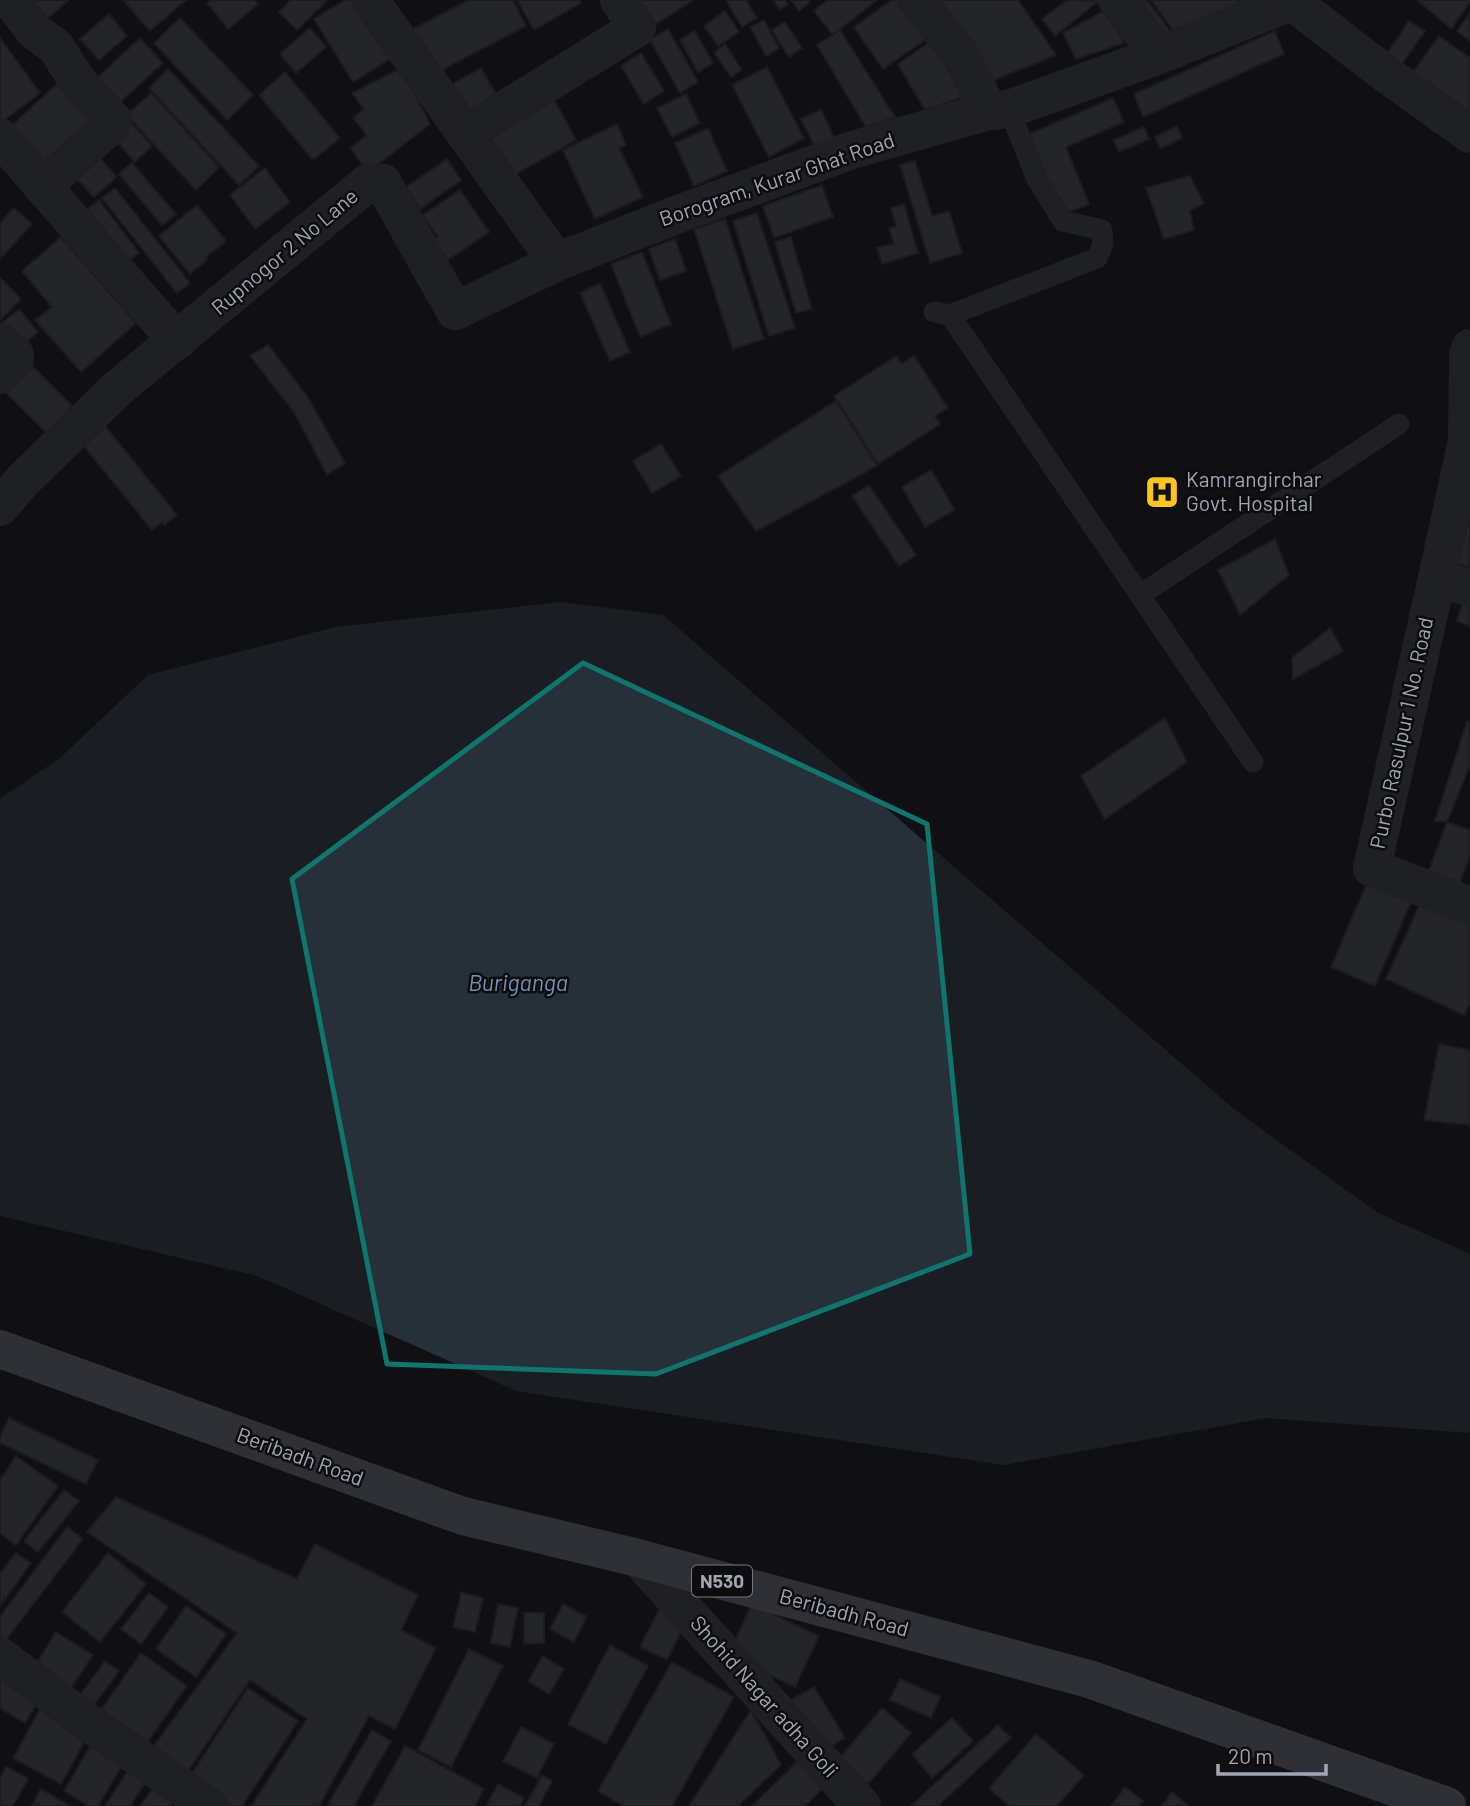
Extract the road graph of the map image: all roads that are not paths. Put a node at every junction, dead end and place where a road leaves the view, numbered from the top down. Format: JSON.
{"nodes":[{"id":1,"x":11,"y":0,"type":"edge"},
{"id":2,"x":619,"y":0,"type":"edge"},
{"id":3,"x":917,"y":0,"type":"edge"},
{"id":4,"x":1117,"y":0,"type":"edge"},
{"id":5,"x":372,"y":1,"type":"edge"},
{"id":6,"x":1288,"y":2,"type":"edge"},
{"id":7,"x":1159,"y":55,"type":"junction"},
{"id":8,"x":999,"y":110,"type":"junction"},
{"id":9,"x":465,"y":134,"type":"junction"},
{"id":10,"x":1470,"y":134,"type":"edge"},
{"id":11,"x":0,"y":137,"type":"edge"},
{"id":12,"x":43,"y":187,"type":"junction"},
{"id":13,"x":557,"y":262,"type":"junction"},
{"id":14,"x":177,"y":341,"type":"junction"},
{"id":15,"x":0,"y":342,"type":"edge"},
{"id":16,"x":1470,"y":348,"type":"edge"},
{"id":17,"x":0,"y":375,"type":"edge"},
{"id":18,"x":1399,"y":424,"type":"dead end"},
{"id":19,"x":0,"y":507,"type":"edge"},
{"id":20,"x":1453,"y":583,"type":"edge"},
{"id":21,"x":1140,"y":595,"type":"junction"},
{"id":22,"x":1254,"y":762,"type":"dead end"},
{"id":23,"x":1470,"y":906,"type":"edge"},
{"id":24,"x":0,"y":1349,"type":"edge"},
{"id":25,"x":638,"y":1558,"type":"junction"},
{"id":26,"x":0,"y":1656,"type":"edge"},
{"id":27,"x":209,"y":1806,"type":"edge"},
{"id":28,"x":862,"y":1806,"type":"edge"},
{"id":29,"x":1447,"y":1806,"type":"edge"}],
"edges":[{"from":1,"to":12,"type":"street"},
{"from":2,"to":9,"type":"street"},
{"from":3,"to":8,"type":"street"},
{"from":4,"to":7,"type":"street"},
{"from":5,"to":9,"type":"street"},
{"from":6,"to":7,"type":"street","name":"Borogram, Kurar Ghat Road"},
{"from":6,"to":10,"type":"street"},
{"from":7,"to":8,"type":"street","name":"Borogram, Kurar Ghat Road"},
{"from":8,"to":13,"type":"street","name":"Borogram, Kurar Ghat Road"},
{"from":8,"to":21,"type":"lane"},
{"from":9,"to":13,"type":"street"},
{"from":11,"to":12,"type":"street"},
{"from":12,"to":14,"type":"street"},
{"from":13,"to":14,"type":"street","name":"Rupnogor 2 No Lane"},
{"from":14,"to":19,"type":"street","name":"Rupnogor 2 No Lane"},
{"from":15,"to":17,"type":"street"},
{"from":16,"to":20,"type":"street"},
{"from":18,"to":21,"type":"lane"},
{"from":20,"to":23,"type":"street","name":"Purbo Rasulpur 1 No. Road"},
{"from":21,"to":22,"type":"lane"},
{"from":24,"to":25,"type":"highway","name":"Beribadh Road","number":"N530"},
{"from":25,"to":28,"type":"street","name":"Shohid Nagar adha Goli"},
{"from":25,"to":29,"type":"highway","name":"Beribadh Road","number":"N530"},
{"from":26,"to":27,"type":"street"}]}
